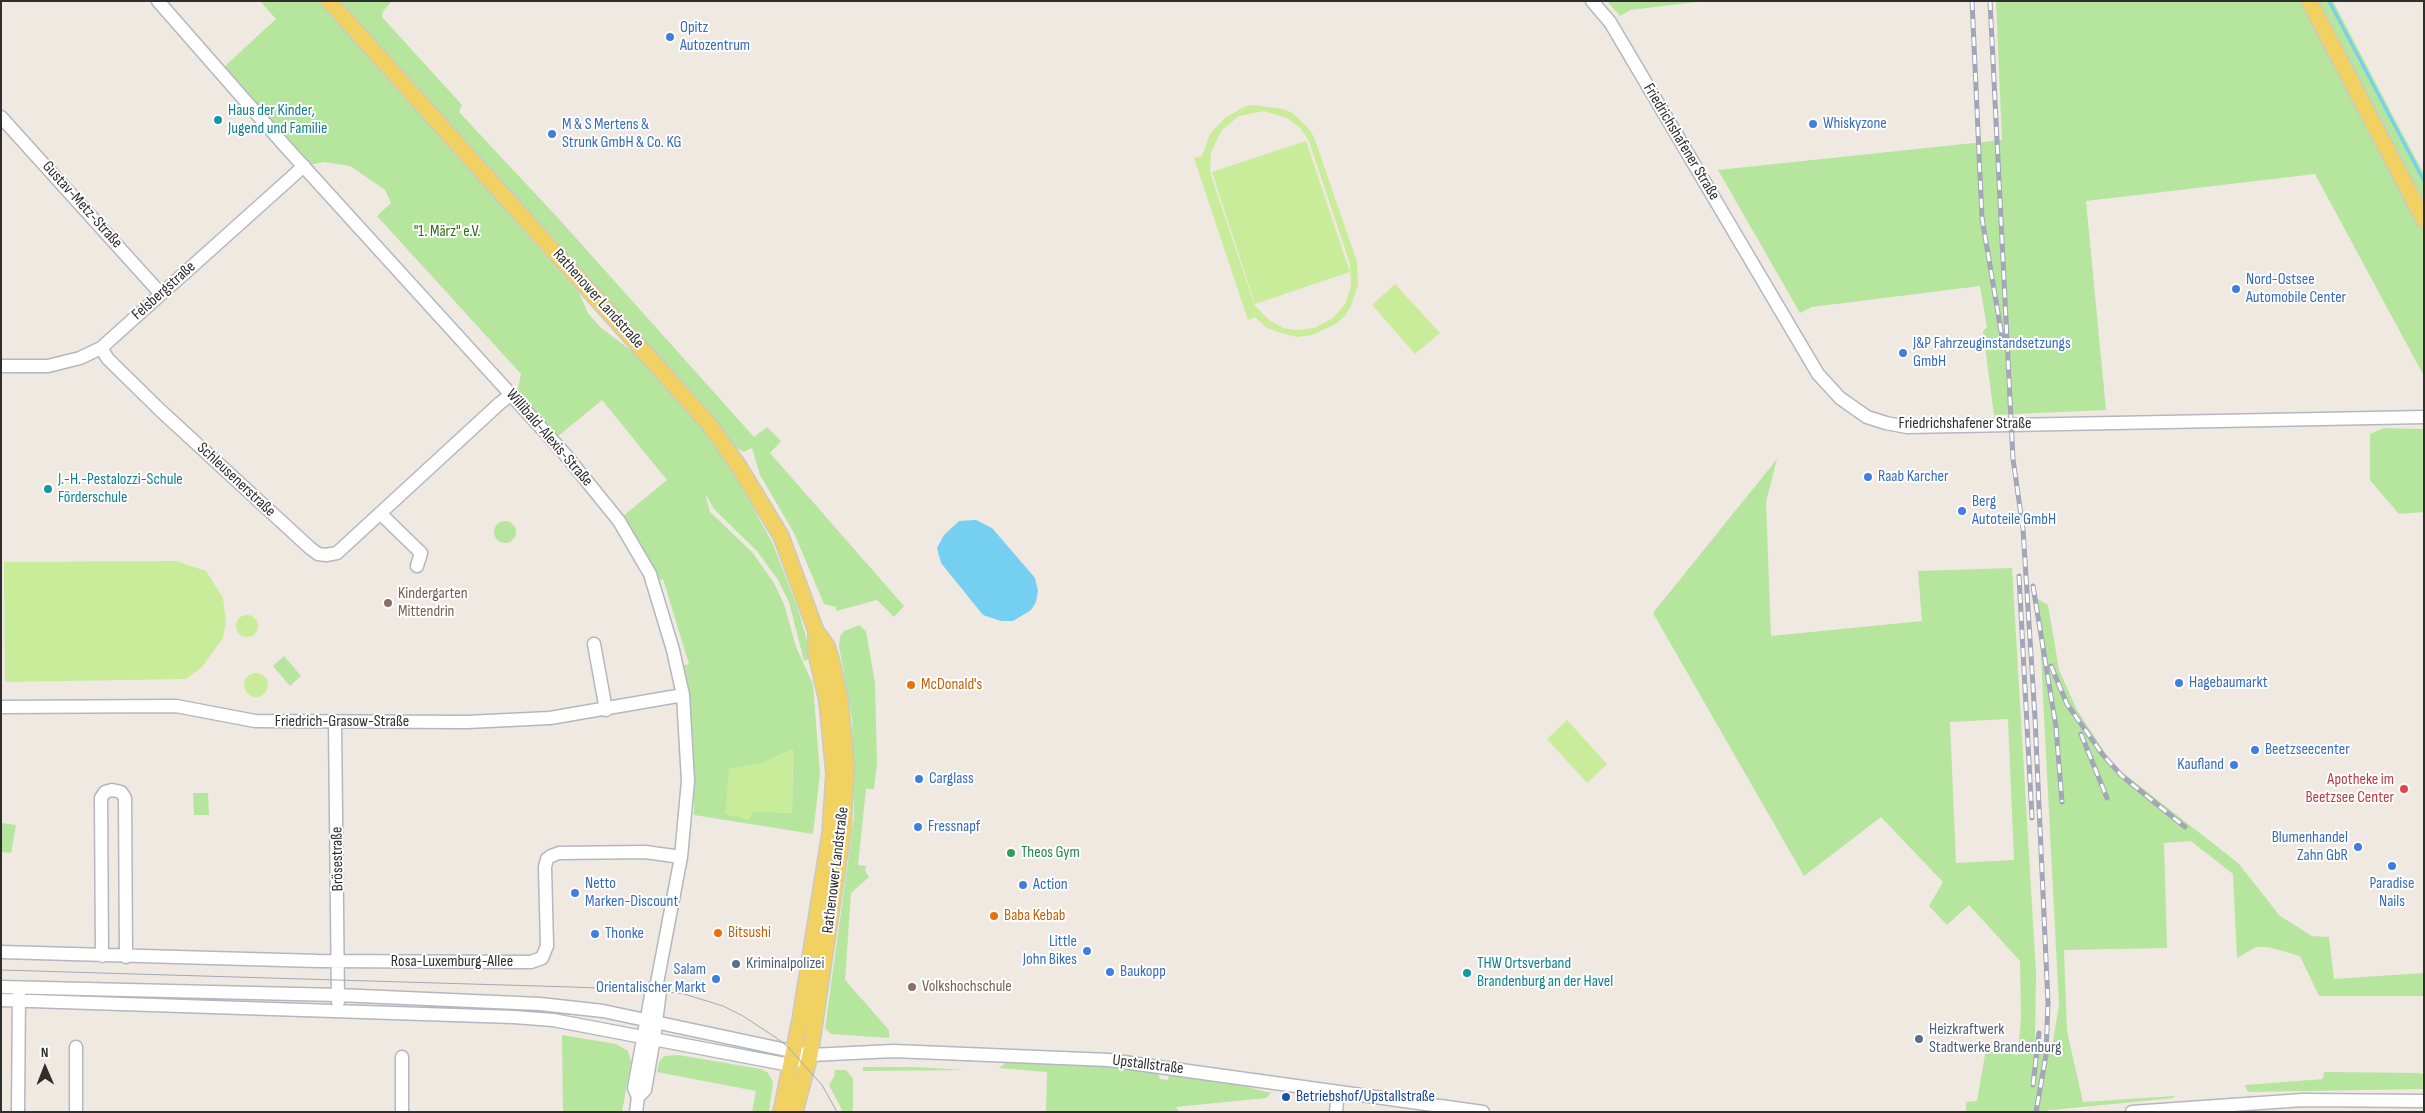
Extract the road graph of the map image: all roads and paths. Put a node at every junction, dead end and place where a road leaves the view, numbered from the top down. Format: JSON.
{"nodes":[{"id":1,"x":158,"y":1,"type":"edge"},
{"id":2,"x":329,"y":1,"type":"edge"},
{"id":3,"x":1592,"y":1,"type":"edge"},
{"id":4,"x":2309,"y":1,"type":"edge"},
{"id":5,"x":1,"y":117,"type":"edge"},
{"id":6,"x":304,"y":166,"type":"junction"},
{"id":7,"x":2424,"y":220,"type":"edge"},
{"id":8,"x":161,"y":294,"type":"junction"},
{"id":9,"x":101,"y":348,"type":"junction"},
{"id":10,"x":1,"y":366,"type":"edge"},
{"id":11,"x":512,"y":394,"type":"junction"},
{"id":12,"x":2421,"y":416,"type":"edge"},
{"id":13,"x":381,"y":514,"type":"junction"},
{"id":14,"x":417,"y":566,"type":"dead end"},
{"id":15,"x":816,"y":630,"type":"junction"},
{"id":16,"x":594,"y":644,"type":"dead end"},
{"id":17,"x":682,"y":695,"type":"junction"},
{"id":18,"x":1,"y":707,"type":"edge"},
{"id":19,"x":606,"y":710,"type":"junction"},
{"id":20,"x":336,"y":722,"type":"junction"},
{"id":21,"x":681,"y":857,"type":"junction"},
{"id":22,"x":1,"y":952,"type":"edge"},
{"id":23,"x":102,"y":956,"type":"junction"},
{"id":24,"x":126,"y":957,"type":"junction"},
{"id":25,"x":339,"y":962,"type":"junction"},
{"id":26,"x":1,"y":987,"type":"edge"},
{"id":27,"x":20,"y":987,"type":"junction"},
{"id":28,"x":338,"y":995,"type":"junction"},
{"id":29,"x":1,"y":1000,"type":"edge"},
{"id":30,"x":19,"y":1000,"type":"junction"},
{"id":31,"x":338,"y":1012,"type":"junction"},
{"id":32,"x":651,"y":1021,"type":"junction"},
{"id":33,"x":648,"y":1037,"type":"junction"},
{"id":34,"x":76,"y":1047,"type":"dead end"},
{"id":35,"x":810,"y":1055,"type":"junction"},
{"id":36,"x":402,"y":1057,"type":"dead end"},
{"id":37,"x":792,"y":1058,"type":"junction"},
{"id":38,"x":1338,"y":1092,"type":"junction"},
{"id":39,"x":2424,"y":1101,"type":"edge"},
{"id":40,"x":18,"y":1112,"type":"edge"},
{"id":41,"x":76,"y":1112,"type":"edge"},
{"id":42,"x":402,"y":1112,"type":"edge"},
{"id":43,"x":636,"y":1112,"type":"edge"},
{"id":44,"x":781,"y":1112,"type":"edge"},
{"id":45,"x":795,"y":1112,"type":"edge"},
{"id":46,"x":1336,"y":1112,"type":"edge"},
{"id":47,"x":1483,"y":1112,"type":"edge"},
{"id":48,"x":2132,"y":1112,"type":"edge"}],
"edges":[{"from":1,"to":6,"type":"street","name":"Willibald-Alexis-Straße"},
{"from":2,"to":15,"type":"main road","name":"Rathenower Landstraße"},
{"from":3,"to":12,"type":"street","name":"Friedrichshafener Straße"},
{"from":4,"to":7,"type":"main road"},
{"from":5,"to":8,"type":"street","name":"Gustav-Metz-Straße"},
{"from":6,"to":8,"type":"street","name":"Felsbergstraße"},
{"from":6,"to":11,"type":"street","name":"Willibald-Alexis-Straße"},
{"from":8,"to":9,"type":"street","name":"Felsbergstraße"},
{"from":9,"to":10,"type":"street","name":"Felsbergstraße"},
{"from":9,"to":13,"type":"street","name":"Schleusenerstraße"},
{"from":11,"to":13,"type":"street","name":"Schleusenerstraße"},
{"from":11,"to":17,"type":"street","name":"Willibald-Alexis-Straße"},
{"from":13,"to":14,"type":"street"},
{"from":15,"to":35,"type":"main road","name":"Rathenower Landstraße"},
{"from":15,"to":37,"type":"main road","name":"Rathenower Landstraße"},
{"from":16,"to":19,"type":"street"},
{"from":17,"to":19,"type":"street","name":"Friedrich-Grasow-Straße"},
{"from":17,"to":21,"type":"street","name":"Willibald-Alexis-Straße"},
{"from":18,"to":20,"type":"street","name":"Friedrich-Grasow-Straße"},
{"from":19,"to":20,"type":"street","name":"Friedrich-Grasow-Straße"},
{"from":20,"to":25,"type":"street","name":"Brösestraße"},
{"from":21,"to":25,"type":"street","name":"Rosa-Luxemburg-Allee"},
{"from":21,"to":32,"type":"street","name":"Willibald-Alexis-Straße"},
{"from":22,"to":23,"type":"street","name":"Rosa-Luxemburg-Allee"},
{"from":23,"to":24,"type":"street","name":"Rosa-Luxemburg-Allee"},
{"from":23,"to":24,"type":"street"},
{"from":24,"to":25,"type":"street","name":"Rosa-Luxemburg-Allee"},
{"from":25,"to":28,"type":"street","name":"Brösestraße"},
{"from":26,"to":27,"type":"street"},
{"from":27,"to":28,"type":"street"},
{"from":27,"to":30,"type":"street"},
{"from":28,"to":31,"type":"street"},
{"from":28,"to":32,"type":"street"},
{"from":29,"to":30,"type":"street"},
{"from":30,"to":31,"type":"street"},
{"from":30,"to":40,"type":"street"},
{"from":31,"to":33,"type":"street"},
{"from":32,"to":33,"type":"street"},
{"from":32,"to":37,"type":"street"},
{"from":33,"to":37,"type":"street"},
{"from":33,"to":43,"type":"street"},
{"from":34,"to":41,"type":"street"},
{"from":35,"to":37,"type":"street","name":"Upstallstraße"},
{"from":35,"to":38,"type":"street","name":"Upstallstraße"},
{"from":35,"to":45,"type":"main road","name":"Rathenower Landstraße"},
{"from":36,"to":42,"type":"street"},
{"from":37,"to":44,"type":"main road","name":"Rathenower Landstraße"},
{"from":38,"to":46,"type":"street"},
{"from":38,"to":47,"type":"street","name":"Upstallstraße"},
{"from":39,"to":48,"type":"street"}]}
